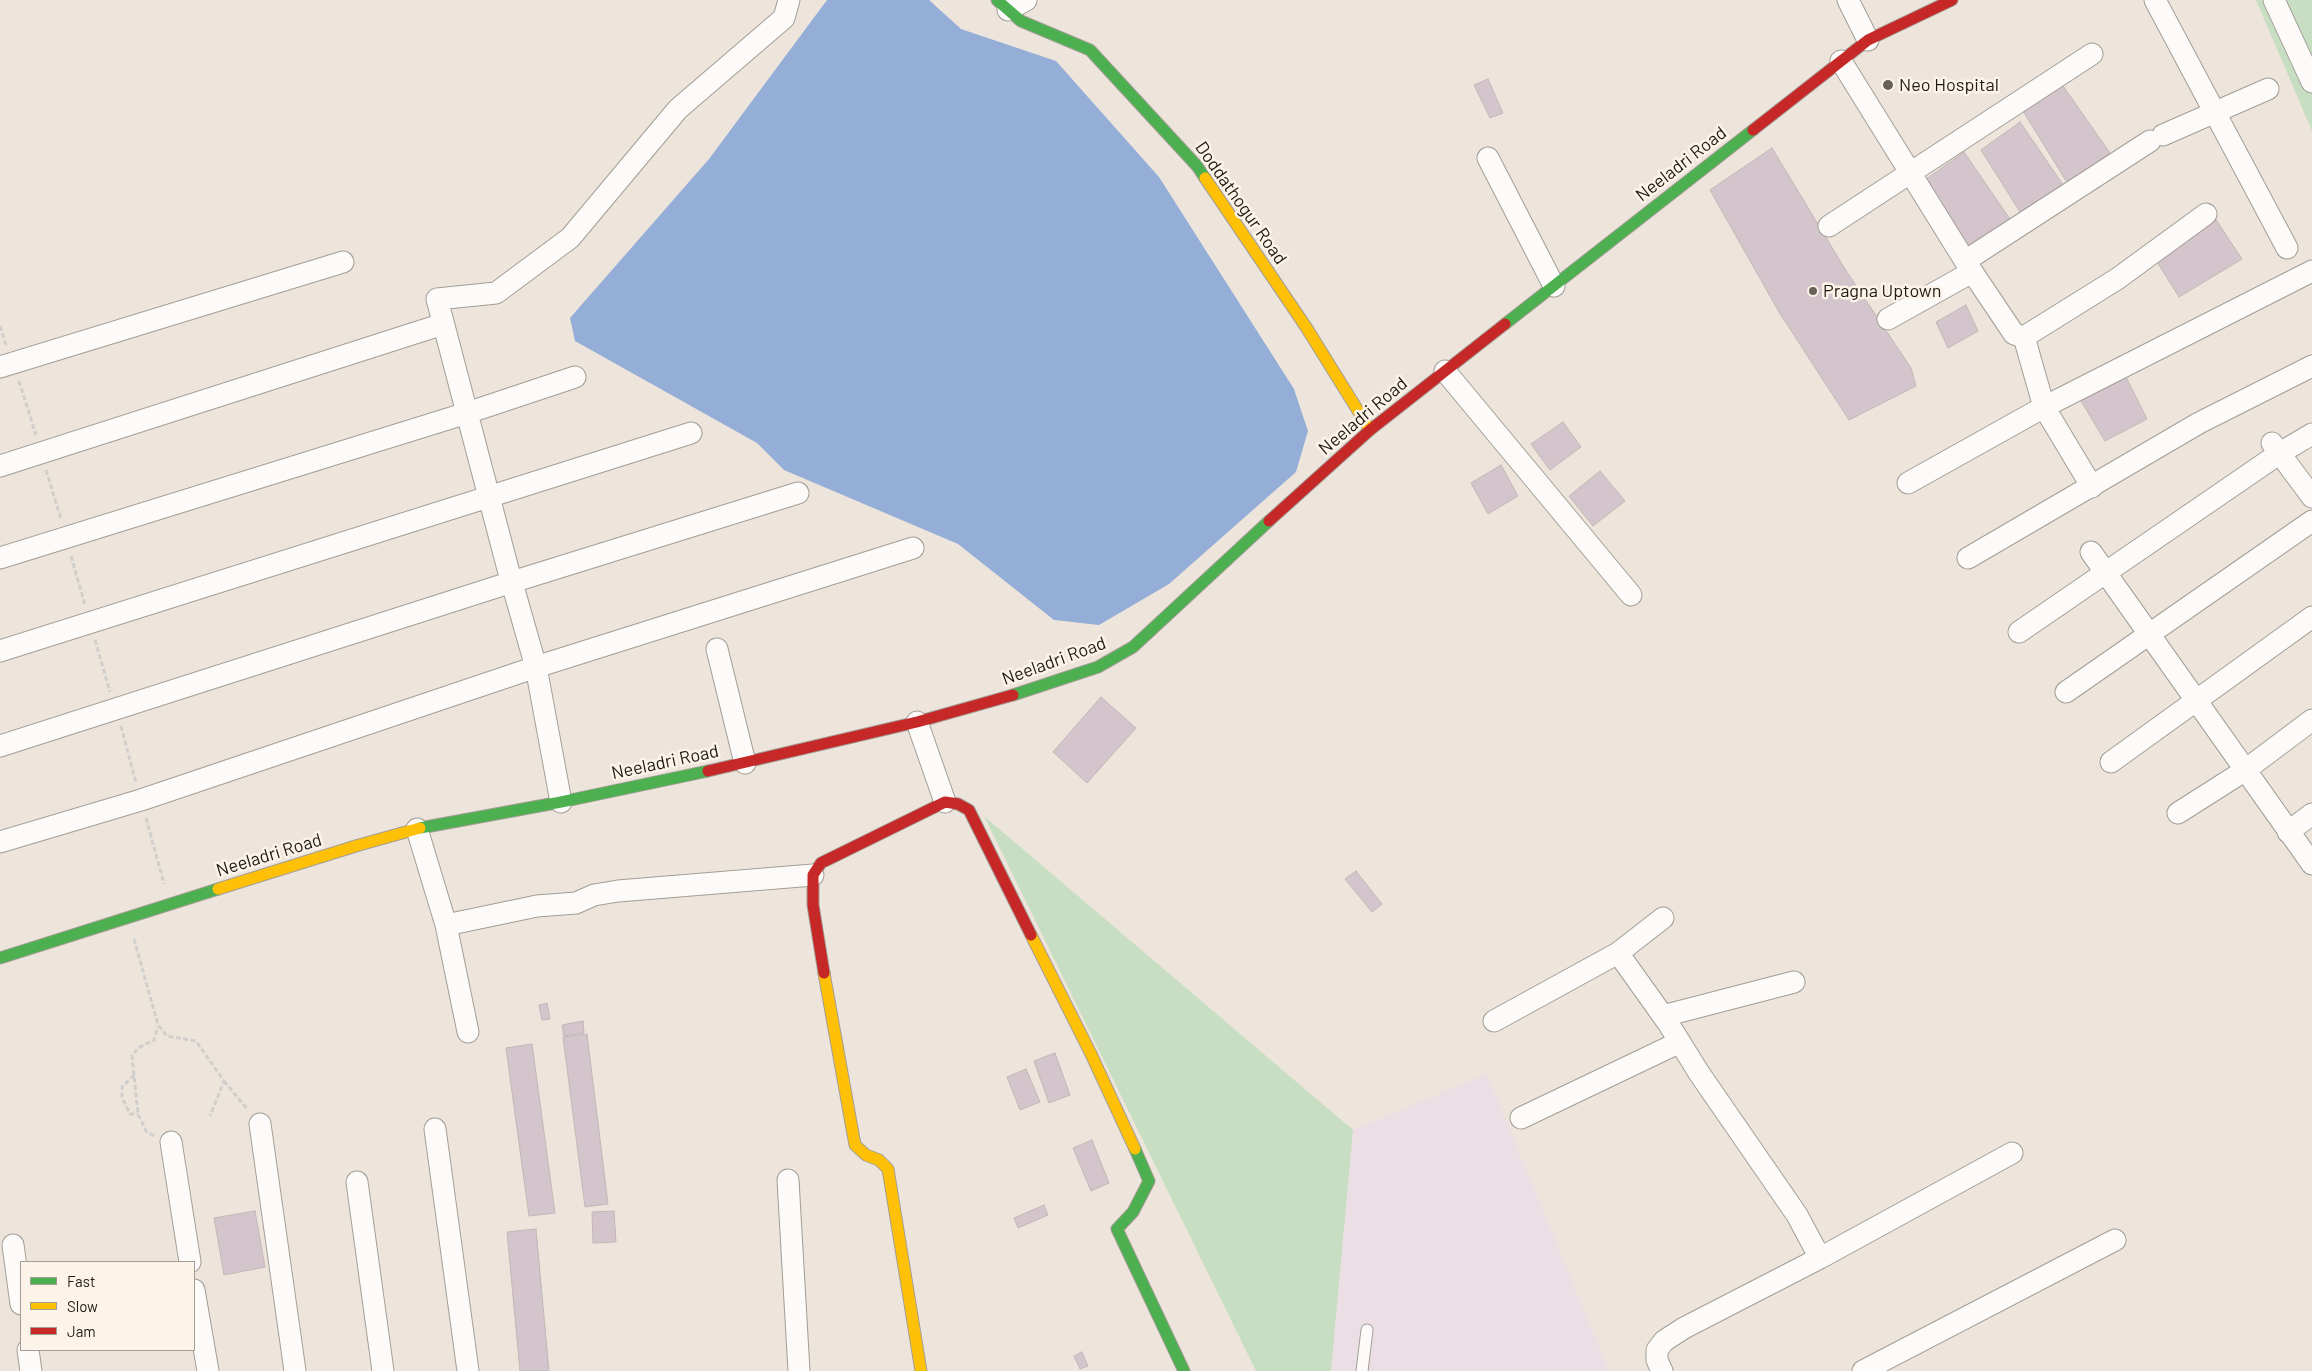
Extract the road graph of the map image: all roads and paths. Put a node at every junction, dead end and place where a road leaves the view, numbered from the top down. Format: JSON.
{"nodes":[{"id":1,"x":789,"y":0,"type":"edge"},
{"id":2,"x":1848,"y":0,"type":"edge"},
{"id":3,"x":1952,"y":0,"type":"edge"},
{"id":4,"x":2155,"y":0,"type":"edge"},
{"id":5,"x":2274,"y":0,"type":"edge"},
{"id":6,"x":1011,"y":3,"type":"edge"},
{"id":7,"x":1868,"y":40,"type":"junction"},
{"id":8,"x":2092,"y":54,"type":"dead end"},
{"id":9,"x":1841,"y":61,"type":"junction"},
{"id":10,"x":2312,"y":82,"type":"edge"},
{"id":11,"x":2268,"y":89,"type":"dead end"},
{"id":12,"x":2215,"y":112,"type":"junction"},
{"id":13,"x":1488,"y":158,"type":"dead end"},
{"id":14,"x":1910,"y":172,"type":"junction"},
{"id":15,"x":2206,"y":214,"type":"dead end"},
{"id":16,"x":1829,"y":226,"type":"dead end"},
{"id":17,"x":2287,"y":248,"type":"dead end"},
{"id":18,"x":343,"y":262,"type":"dead end"},
{"id":19,"x":1968,"y":267,"type":"junction"},
{"id":20,"x":2312,"y":271,"type":"edge"},
{"id":21,"x":1554,"y":286,"type":"junction"},
{"id":22,"x":1888,"y":319,"type":"dead end"},
{"id":23,"x":443,"y":324,"type":"junction"},
{"id":24,"x":0,"y":326,"type":"edge"},
{"id":25,"x":2024,"y":337,"type":"junction"},
{"id":26,"x":6,"y":365,"type":"edge"},
{"id":27,"x":2312,"y":366,"type":"edge"},
{"id":28,"x":1445,"y":371,"type":"junction"},
{"id":29,"x":575,"y":377,"type":"dead end"},
{"id":30,"x":2044,"y":407,"type":"junction"},
{"id":31,"x":467,"y":413,"type":"junction"},
{"id":32,"x":1370,"y":430,"type":"junction"},
{"id":33,"x":691,"y":433,"type":"dead end"},
{"id":34,"x":2312,"y":434,"type":"edge"},
{"id":35,"x":2276,"y":448,"type":"junction"},
{"id":36,"x":42,"y":454,"type":"junction"},
{"id":37,"x":0,"y":466,"type":"edge"},
{"id":38,"x":1908,"y":483,"type":"dead end"},
{"id":39,"x":2092,"y":486,"type":"junction"},
{"id":40,"x":798,"y":493,"type":"dead end"},
{"id":41,"x":489,"y":496,"type":"junction"},
{"id":42,"x":2312,"y":497,"type":"edge"},
{"id":43,"x":2312,"y":521,"type":"edge"},
{"id":44,"x":66,"y":537,"type":"junction"},
{"id":45,"x":913,"y":548,"type":"dead end"},
{"id":46,"x":2091,"y":552,"type":"dead end"},
{"id":47,"x":0,"y":558,"type":"edge"},
{"id":48,"x":1968,"y":558,"type":"dead end"},
{"id":49,"x":2106,"y":572,"type":"junction"},
{"id":50,"x":512,"y":582,"type":"junction"},
{"id":51,"x":1631,"y":595,"type":"dead end"},
{"id":52,"x":2312,"y":617,"type":"edge"},
{"id":53,"x":89,"y":623,"type":"junction"},
{"id":54,"x":2018,"y":632,"type":"dead end"},
{"id":55,"x":2150,"y":634,"type":"junction"},
{"id":56,"x":717,"y":649,"type":"dead end"},
{"id":57,"x":0,"y":651,"type":"edge"},
{"id":58,"x":536,"y":667,"type":"junction"},
{"id":59,"x":2066,"y":692,"type":"dead end"},
{"id":60,"x":2196,"y":702,"type":"junction"},
{"id":61,"x":115,"y":708,"type":"junction"},
{"id":62,"x":2312,"y":720,"type":"edge"},
{"id":63,"x":917,"y":722,"type":"junction"},
{"id":64,"x":0,"y":746,"type":"edge"},
{"id":65,"x":2111,"y":762,"type":"dead end"},
{"id":66,"x":745,"y":763,"type":"junction"},
{"id":67,"x":2244,"y":771,"type":"junction"},
{"id":68,"x":141,"y":800,"type":"junction"},
{"id":69,"x":561,"y":802,"type":"junction"},
{"id":70,"x":945,"y":802,"type":"junction"},
{"id":71,"x":2178,"y":813,"type":"dead end"},
{"id":72,"x":2312,"y":814,"type":"edge"},
{"id":73,"x":417,"y":829,"type":"junction"},
{"id":74,"x":2288,"y":832,"type":"junction"},
{"id":75,"x":0,"y":842,"type":"edge"},
{"id":76,"x":2312,"y":864,"type":"edge"},
{"id":77,"x":813,"y":875,"type":"junction"},
{"id":78,"x":170,"y":904,"type":"junction"},
{"id":79,"x":131,"y":916,"type":"junction"},
{"id":80,"x":1663,"y":918,"type":"dead end"},
{"id":81,"x":446,"y":925,"type":"junction"},
{"id":82,"x":1618,"y":953,"type":"junction"},
{"id":83,"x":0,"y":958,"type":"edge"},
{"id":84,"x":1794,"y":982,"type":"dead end"},
{"id":85,"x":1663,"y":1016,"type":"junction"},
{"id":86,"x":1494,"y":1022,"type":"dead end"},
{"id":87,"x":158,"y":1025,"type":"junction"},
{"id":88,"x":468,"y":1032,"type":"dead end"},
{"id":89,"x":1680,"y":1042,"type":"junction"},
{"id":90,"x":134,"y":1075,"type":"junction"},
{"id":91,"x":224,"y":1081,"type":"junction"},
{"id":92,"x":138,"y":1114,"type":"junction"},
{"id":93,"x":210,"y":1116,"type":"dead end"},
{"id":94,"x":1521,"y":1118,"type":"dead end"},
{"id":95,"x":260,"y":1124,"type":"joint"},
{"id":96,"x":436,"y":1129,"type":"dead end"},
{"id":97,"x":171,"y":1142,"type":"joint"},
{"id":98,"x":2012,"y":1153,"type":"dead end"},
{"id":99,"x":788,"y":1180,"type":"dead end"},
{"id":100,"x":357,"y":1182,"type":"dead end"},
{"id":101,"x":2116,"y":1240,"type":"dead end"},
{"id":102,"x":13,"y":1246,"type":"dead end"},
{"id":103,"x":1820,"y":1258,"type":"junction"},
{"id":104,"x":190,"y":1261,"type":"edge"},
{"id":105,"x":195,"y":1296,"type":"edge"},
{"id":106,"x":20,"y":1297,"type":"edge"},
{"id":107,"x":1367,"y":1330,"type":"dead end"},
{"id":108,"x":28,"y":1351,"type":"edge"},
{"id":109,"x":31,"y":1371,"type":"edge"},
{"id":110,"x":208,"y":1371,"type":"edge"},
{"id":111,"x":295,"y":1371,"type":"edge"},
{"id":112,"x":383,"y":1371,"type":"edge"},
{"id":113,"x":468,"y":1371,"type":"edge"},
{"id":114,"x":799,"y":1371,"type":"edge"},
{"id":115,"x":921,"y":1371,"type":"edge"},
{"id":116,"x":1184,"y":1371,"type":"edge"},
{"id":117,"x":1362,"y":1371,"type":"edge"},
{"id":118,"x":1662,"y":1371,"type":"edge"},
{"id":119,"x":1863,"y":1371,"type":"edge"}],
"edges":[{"from":1,"to":23,"type":"street"},
{"from":2,"to":7,"type":"street"},
{"from":3,"to":7,"type":"street","name":"Neeladri Road"},
{"from":4,"to":12,"type":"street"},
{"from":5,"to":10,"type":"street"},
{"from":6,"to":32,"type":"street","name":"Doddathogur Road"},
{"from":7,"to":9,"type":"street","name":"Neeladri Road"},
{"from":8,"to":14,"type":"street"},
{"from":9,"to":14,"type":"street"},
{"from":9,"to":21,"type":"street","name":"Neeladri Road"},
{"from":11,"to":12,"type":"street"},
{"from":12,"to":17,"type":"street"},
{"from":12,"to":19,"type":"street"},
{"from":13,"to":21,"type":"street"},
{"from":14,"to":16,"type":"street"},
{"from":14,"to":19,"type":"street"},
{"from":15,"to":25,"type":"street"},
{"from":18,"to":26,"type":"street"},
{"from":19,"to":22,"type":"street"},
{"from":19,"to":25,"type":"street"},
{"from":20,"to":30,"type":"street"},
{"from":21,"to":28,"type":"street","name":"Neeladri Road"},
{"from":23,"to":31,"type":"street"},
{"from":23,"to":36,"type":"street"},
{"from":24,"to":26,"type":"path"},
{"from":25,"to":30,"type":"street"},
{"from":26,"to":36,"type":"path"},
{"from":27,"to":39,"type":"street"},
{"from":28,"to":32,"type":"street","name":"Neeladri Road"},
{"from":28,"to":51,"type":"street"},
{"from":29,"to":31,"type":"street"},
{"from":30,"to":38,"type":"street"},
{"from":30,"to":39,"type":"street"},
{"from":31,"to":41,"type":"street"},
{"from":31,"to":44,"type":"street"},
{"from":32,"to":63,"type":"street","name":"Neeladri Road"},
{"from":33,"to":41,"type":"street"},
{"from":34,"to":35,"type":"street"},
{"from":35,"to":42,"type":"street"},
{"from":35,"to":49,"type":"street"},
{"from":36,"to":37,"type":"street"},
{"from":36,"to":44,"type":"path"},
{"from":39,"to":48,"type":"street"},
{"from":40,"to":50,"type":"street"},
{"from":41,"to":50,"type":"street"},
{"from":41,"to":53,"type":"street"},
{"from":43,"to":55,"type":"street"},
{"from":44,"to":47,"type":"street"},
{"from":44,"to":53,"type":"path"},
{"from":45,"to":58,"type":"street"},
{"from":46,"to":49,"type":"street"},
{"from":49,"to":54,"type":"street"},
{"from":49,"to":55,"type":"street"},
{"from":50,"to":58,"type":"street"},
{"from":50,"to":61,"type":"street"},
{"from":52,"to":60,"type":"street"},
{"from":53,"to":57,"type":"street"},
{"from":53,"to":61,"type":"path"},
{"from":55,"to":59,"type":"street"},
{"from":55,"to":60,"type":"street"},
{"from":56,"to":66,"type":"street"},
{"from":58,"to":68,"type":"street"},
{"from":58,"to":69,"type":"street"},
{"from":60,"to":65,"type":"street"},
{"from":60,"to":67,"type":"street"},
{"from":61,"to":64,"type":"street"},
{"from":61,"to":68,"type":"path"},
{"from":62,"to":67,"type":"street"},
{"from":63,"to":66,"type":"street","name":"Neeladri Road"},
{"from":63,"to":70,"type":"street"},
{"from":66,"to":69,"type":"street","name":"Neeladri Road"},
{"from":67,"to":71,"type":"street"},
{"from":67,"to":74,"type":"street"},
{"from":68,"to":75,"type":"street"},
{"from":68,"to":78,"type":"path"},
{"from":69,"to":73,"type":"street","name":"Neeladri Road"},
{"from":70,"to":77,"type":"street"},
{"from":70,"to":116,"type":"street"},
{"from":72,"to":74,"type":"street"},
{"from":73,"to":78,"type":"street","name":"Neeladri Road"},
{"from":73,"to":81,"type":"street"},
{"from":74,"to":76,"type":"street"},
{"from":77,"to":81,"type":"street"},
{"from":77,"to":115,"type":"street"},
{"from":78,"to":79,"type":"street","name":"Neeladri Road"},
{"from":79,"to":83,"type":"street","name":"Neeladri Road"},
{"from":79,"to":87,"type":"path"},
{"from":80,"to":82,"type":"street"},
{"from":81,"to":88,"type":"street"},
{"from":82,"to":85,"type":"street"},
{"from":82,"to":86,"type":"street"},
{"from":84,"to":85,"type":"street"},
{"from":85,"to":89,"type":"street"},
{"from":87,"to":90,"type":"path"},
{"from":87,"to":91,"type":"path"},
{"from":89,"to":94,"type":"street"},
{"from":89,"to":103,"type":"street"},
{"from":90,"to":92,"type":"path"},
{"from":90,"to":92,"type":"path"},
{"from":91,"to":93,"type":"path"},
{"from":91,"to":95,"type":"path"},
{"from":92,"to":97,"type":"path"},
{"from":95,"to":111,"type":"street"},
{"from":96,"to":113,"type":"street"},
{"from":97,"to":104,"type":"street"},
{"from":98,"to":103,"type":"street"},
{"from":99,"to":114,"type":"street"},
{"from":100,"to":112,"type":"street"},
{"from":101,"to":119,"type":"street"},
{"from":102,"to":106,"type":"street"},
{"from":103,"to":118,"type":"street"},
{"from":105,"to":110,"type":"street"},
{"from":107,"to":117,"type":"lane"},
{"from":108,"to":109,"type":"street"}]}
